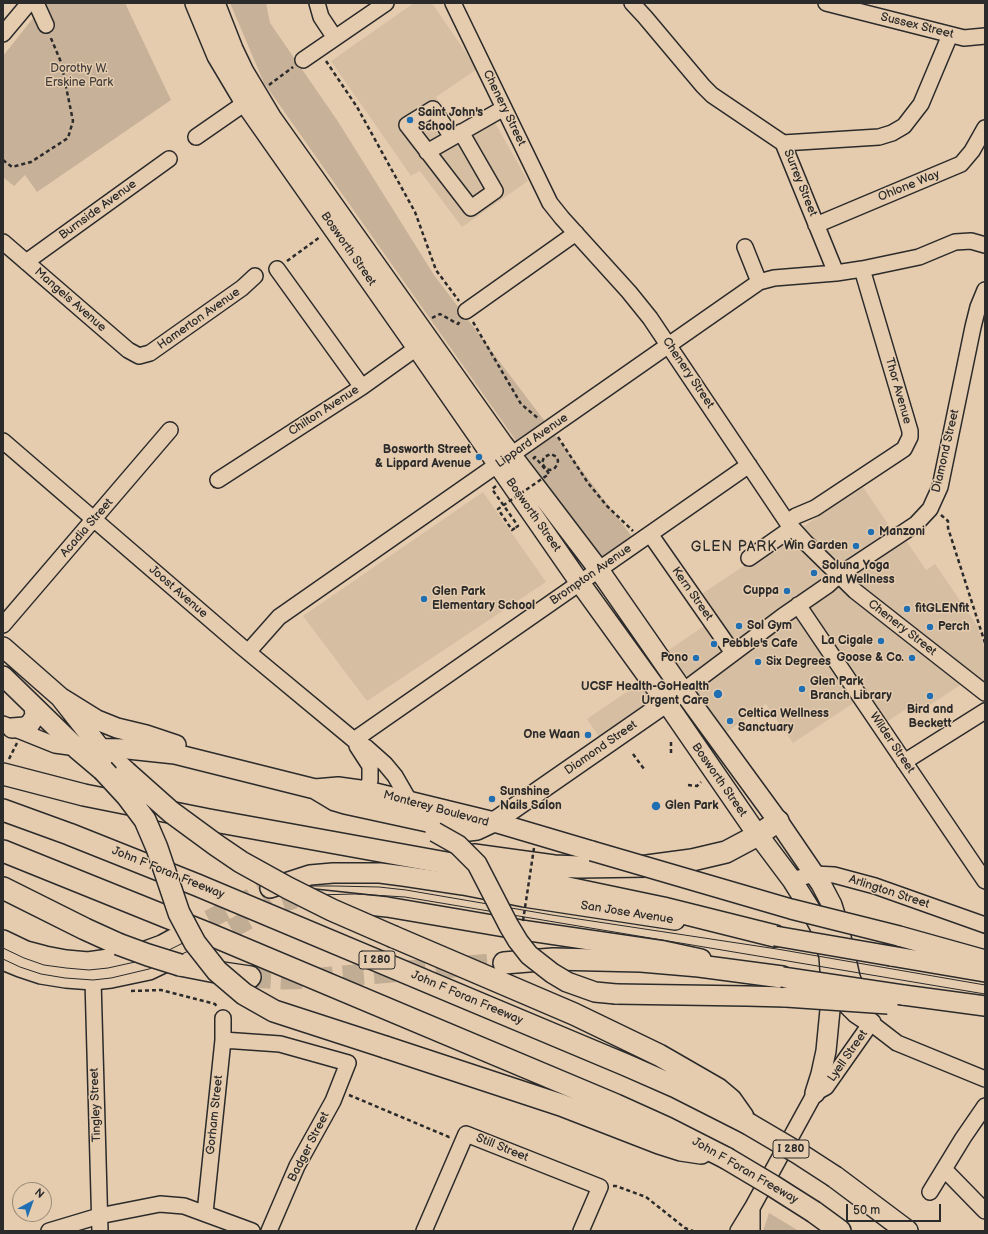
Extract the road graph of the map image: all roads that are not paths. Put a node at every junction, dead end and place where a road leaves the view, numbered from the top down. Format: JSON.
{"nodes":[{"id":1,"x":29,"y":3,"type":"edge"},
{"id":2,"x":36,"y":3,"type":"edge"},
{"id":3,"x":195,"y":3,"type":"edge"},
{"id":4,"x":215,"y":3,"type":"edge"},
{"id":5,"x":317,"y":3,"type":"edge"},
{"id":6,"x":386,"y":3,"type":"edge"},
{"id":7,"x":453,"y":3,"type":"edge"},
{"id":8,"x":632,"y":3,"type":"edge"},
{"id":9,"x":831,"y":4,"type":"edge"},
{"id":10,"x":46,"y":25,"type":"road end"},
{"id":11,"x":3,"y":34,"type":"edge"},
{"id":12,"x":950,"y":35,"type":"junction"},
{"id":13,"x":985,"y":36,"type":"edge"},
{"id":14,"x":335,"y":38,"type":"junction"},
{"id":15,"x":303,"y":60,"type":"road end"},
{"id":16,"x":245,"y":103,"type":"junction"},
{"id":17,"x":504,"y":108,"type":"junction"},
{"id":18,"x":985,"y":128,"type":"edge"},
{"id":19,"x":456,"y":135,"type":"junction"},
{"id":20,"x":196,"y":137,"type":"dead end"},
{"id":21,"x":783,"y":143,"type":"junction"},
{"id":22,"x":427,"y":152,"type":"junction"},
{"id":23,"x":169,"y":159,"type":"dead end"},
{"id":24,"x":816,"y":225,"type":"junction"},
{"id":25,"x":576,"y":233,"type":"junction"},
{"id":26,"x":3,"y":242,"type":"edge"},
{"id":27,"x":985,"y":245,"type":"edge"},
{"id":28,"x":745,"y":247,"type":"dead end"},
{"id":29,"x":26,"y":262,"type":"junction"},
{"id":30,"x":277,"y":268,"type":"road end"},
{"id":31,"x":862,"y":269,"type":"junction"},
{"id":32,"x":836,"y":273,"type":"junction"},
{"id":33,"x":255,"y":276,"type":"dead end"},
{"id":34,"x":759,"y":282,"type":"junction"},
{"id":35,"x":985,"y":290,"type":"edge"},
{"id":36,"x":466,"y":311,"type":"road end"},
{"id":37,"x":423,"y":343,"type":"junction"},
{"id":38,"x":669,"y":345,"type":"junction"},
{"id":39,"x":139,"y":356,"type":"joint"},
{"id":40,"x":362,"y":387,"type":"junction"},
{"id":41,"x":170,"y":430,"type":"dead end"},
{"id":42,"x":3,"y":441,"type":"edge"},
{"id":43,"x":504,"y":460,"type":"junction"},
{"id":44,"x":749,"y":465,"type":"junction"},
{"id":45,"x":218,"y":480,"type":"dead end"},
{"id":46,"x":94,"y":519,"type":"junction"},
{"id":47,"x":790,"y":525,"type":"junction"},
{"id":48,"x":650,"y":534,"type":"junction"},
{"id":49,"x":749,"y":558,"type":"dead end"},
{"id":50,"x":599,"y":570,"type":"junction"},
{"id":51,"x":839,"y":575,"type":"junction"},
{"id":52,"x":580,"y":583,"type":"junction"},
{"id":53,"x":798,"y":606,"type":"junction"},
{"id":54,"x":3,"y":625,"type":"edge"},
{"id":55,"x":3,"y":647,"type":"edge"},
{"id":56,"x":248,"y":652,"type":"junction"},
{"id":57,"x":733,"y":653,"type":"junction"},
{"id":58,"x":3,"y":676,"type":"edge"},
{"id":59,"x":683,"y":691,"type":"junction"},
{"id":60,"x":985,"y":693,"type":"edge"},
{"id":61,"x":60,"y":697,"type":"junction"},
{"id":62,"x":666,"y":702,"type":"junction"},
{"id":63,"x":34,"y":706,"type":"junction"},
{"id":64,"x":985,"y":711,"type":"edge"},
{"id":65,"x":8,"y":726,"type":"edge"},
{"id":66,"x":354,"y":740,"type":"junction"},
{"id":67,"x":77,"y":748,"type":"junction"},
{"id":68,"x":101,"y":749,"type":"junction"},
{"id":69,"x":904,"y":762,"type":"junction"},
{"id":70,"x":228,"y":767,"type":"junction"},
{"id":71,"x":3,"y":774,"type":"edge"},
{"id":72,"x":315,"y":789,"type":"junction"},
{"id":73,"x":367,"y":791,"type":"junction"},
{"id":74,"x":410,"y":802,"type":"junction"},
{"id":75,"x":3,"y":810,"type":"edge"},
{"id":76,"x":388,"y":814,"type":"junction"},
{"id":77,"x":778,"y":821,"type":"junction"},
{"id":78,"x":494,"y":822,"type":"junction"},
{"id":79,"x":758,"y":835,"type":"junction"},
{"id":80,"x":344,"y":844,"type":"junction"},
{"id":81,"x":3,"y":851,"type":"edge"},
{"id":82,"x":814,"y":874,"type":"junction"},
{"id":83,"x":792,"y":880,"type":"junction"},
{"id":84,"x":985,"y":881,"type":"edge"},
{"id":85,"x":3,"y":888,"type":"edge"},
{"id":86,"x":269,"y":888,"type":"tunnel mouth"},
{"id":87,"x":295,"y":899,"type":"tunnel mouth"},
{"id":88,"x":985,"y":925,"type":"edge"},
{"id":89,"x":775,"y":936,"type":"junction"},
{"id":90,"x":173,"y":939,"type":"tunnel mouth"},
{"id":91,"x":3,"y":940,"type":"edge"},
{"id":92,"x":196,"y":948,"type":"tunnel mouth"},
{"id":93,"x":3,"y":960,"type":"edge"},
{"id":94,"x":985,"y":960,"type":"edge"},
{"id":95,"x":504,"y":962,"type":"tunnel mouth"},
{"id":96,"x":830,"y":970,"type":"junction"},
{"id":97,"x":985,"y":972,"type":"edge"},
{"id":98,"x":250,"y":977,"type":"tunnel mouth"},
{"id":99,"x":782,"y":977,"type":"junction"},
{"id":100,"x":92,"y":980,"type":"junction"},
{"id":101,"x":904,"y":1000,"type":"junction"},
{"id":102,"x":985,"y":1006,"type":"edge"},
{"id":103,"x":985,"y":1010,"type":"edge"},
{"id":104,"x":223,"y":1018,"type":"road end"},
{"id":105,"x":871,"y":1023,"type":"junction"},
{"id":106,"x":223,"y":1040,"type":"junction"},
{"id":107,"x":985,"y":1079,"type":"edge"},
{"id":108,"x":815,"y":1093,"type":"junction"},
{"id":109,"x":985,"y":1106,"type":"edge"},
{"id":110,"x":747,"y":1123,"type":"junction"},
{"id":111,"x":726,"y":1158,"type":"junction"},
{"id":112,"x":944,"y":1169,"type":"junction"},
{"id":113,"x":930,"y":1192,"type":"dead end"},
{"id":114,"x":752,"y":1208,"type":"junction"},
{"id":115,"x":985,"y":1211,"type":"edge"},
{"id":116,"x":205,"y":1213,"type":"junction"},
{"id":117,"x":100,"y":1224,"type":"edge"},
{"id":118,"x":49,"y":1231,"type":"edge"},
{"id":119,"x":252,"y":1231,"type":"edge"},
{"id":120,"x":269,"y":1231,"type":"edge"},
{"id":121,"x":424,"y":1231,"type":"edge"},
{"id":122,"x":581,"y":1231,"type":"edge"},
{"id":123,"x":738,"y":1231,"type":"edge"},
{"id":124,"x":752,"y":1231,"type":"edge"},
{"id":125,"x":840,"y":1231,"type":"edge"},
{"id":126,"x":907,"y":1231,"type":"edge"}],
"edges":[{"from":1,"to":11,"type":"street"},
{"from":2,"to":10,"type":"street"},
{"from":3,"to":16,"type":"main road","name":"Bosworth Street"},
{"from":4,"to":37,"type":"main road","name":"Bosworth Street"},
{"from":5,"to":14,"type":"street"},
{"from":6,"to":14,"type":"street"},
{"from":7,"to":17,"type":"street","name":"Chenery Street"},
{"from":8,"to":21,"type":"street","name":"Surrey Street"},
{"from":9,"to":12,"type":"street","name":"Sussex Street"},
{"from":12,"to":13,"type":"street","name":"Sussex Street"},
{"from":12,"to":21,"type":"street"},
{"from":14,"to":15,"type":"street"},
{"from":16,"to":20,"type":"street"},
{"from":16,"to":37,"type":"main road","name":"Bosworth Street"},
{"from":17,"to":19,"type":"street"},
{"from":17,"to":25,"type":"street","name":"Chenery Street"},
{"from":18,"to":24,"type":"street","name":"Ohlone Way"},
{"from":19,"to":22,"type":"street"},
{"from":19,"to":22,"type":"street"},
{"from":19,"to":22,"type":"street"},
{"from":21,"to":24,"type":"street","name":"Surrey Street"},
{"from":23,"to":29,"type":"street","name":"Burnside Avenue"},
{"from":24,"to":32,"type":"street","name":"Surrey Street"},
{"from":25,"to":36,"type":"street"},
{"from":25,"to":38,"type":"street","name":"Chenery Street"},
{"from":26,"to":29,"type":"street","name":"Mangels Avenue"},
{"from":27,"to":31,"type":"street"},
{"from":28,"to":34,"type":"street"},
{"from":29,"to":39,"type":"street","name":"Mangels Avenue"},
{"from":30,"to":40,"type":"street"},
{"from":31,"to":32,"type":"street"},
{"from":31,"to":47,"type":"street","name":"Thor Avenue"},
{"from":32,"to":34,"type":"street","name":"Lippard Avenue"},
{"from":33,"to":39,"type":"street","name":"Hamerton Avenue"},
{"from":34,"to":38,"type":"street","name":"Lippard Avenue"},
{"from":35,"to":51,"type":"street","name":"Diamond Street"},
{"from":37,"to":40,"type":"street","name":"Chilton Avenue"},
{"from":37,"to":43,"type":"main road","name":"Bosworth Street"},
{"from":38,"to":43,"type":"street","name":"Lippard Avenue"},
{"from":38,"to":44,"type":"street","name":"Chenery Street"},
{"from":40,"to":45,"type":"street","name":"Chilton Avenue"},
{"from":41,"to":46,"type":"street","name":"Acadia Street"},
{"from":42,"to":46,"type":"street","name":"Joost Avenue"},
{"from":43,"to":50,"type":"main road","name":"Bosworth Street"},
{"from":43,"to":52,"type":"main road","name":"Bosworth Street"},
{"from":43,"to":56,"type":"street","name":"Lippard Avenue"},
{"from":44,"to":47,"type":"street","name":"Chenery Street"},
{"from":44,"to":48,"type":"street","name":"Brompton Avenue"},
{"from":46,"to":54,"type":"street","name":"Acadia Street"},
{"from":46,"to":56,"type":"street","name":"Joost Avenue"},
{"from":47,"to":49,"type":"street","name":"Thor Avenue"},
{"from":47,"to":51,"type":"street","name":"Chenery Street"},
{"from":48,"to":50,"type":"street","name":"Brompton Avenue"},
{"from":48,"to":57,"type":"street","name":"Kern Street"},
{"from":50,"to":52,"type":"street","name":"Brompton Avenue"},
{"from":50,"to":59,"type":"main road","name":"Bosworth Street"},
{"from":51,"to":53,"type":"street","name":"Diamond Street"},
{"from":51,"to":60,"type":"street","name":"Chenery Street"},
{"from":52,"to":62,"type":"main road","name":"Bosworth Street"},
{"from":52,"to":66,"type":"street","name":"Brompton Avenue"},
{"from":53,"to":57,"type":"street","name":"Diamond Street"},
{"from":53,"to":69,"type":"street","name":"Wilder Street"},
{"from":55,"to":61,"type":"main road"},
{"from":56,"to":66,"type":"street","name":"Joost Avenue"},
{"from":57,"to":59,"type":"street","name":"Diamond Street"},
{"from":58,"to":63,"type":"main road"},
{"from":59,"to":62,"type":"main road","name":"Diamond Street"},
{"from":59,"to":77,"type":"main road","name":"Bosworth Street"},
{"from":61,"to":68,"type":"main road"},
{"from":61,"to":70,"type":"main road"},
{"from":62,"to":78,"type":"main road","name":"Diamond Street"},
{"from":62,"to":79,"type":"main road","name":"Bosworth Street"},
{"from":63,"to":65,"type":"main road"},
{"from":63,"to":67,"type":"main road"},
{"from":64,"to":69,"type":"street"},
{"from":65,"to":67,"type":"street"},
{"from":66,"to":73,"type":"street","name":"Joost Avenue"},
{"from":66,"to":74,"type":"street","name":"Joost Avenue"},
{"from":67,"to":68,"type":"main road","name":"Monterey Boulevard"},
{"from":67,"to":111,"type":"highway","bridge":true},
{"from":68,"to":70,"type":"main road","name":"Monterey Boulevard"},
{"from":68,"to":110,"type":"highway","bridge":true},
{"from":69,"to":84,"type":"street","name":"Wilder Street"},
{"from":70,"to":72,"type":"main road","name":"Monterey Boulevard"},
{"from":71,"to":80,"type":"highway"},
{"from":72,"to":73,"type":"main road","name":"Monterey Boulevard"},
{"from":72,"to":76,"type":"main road","name":"Monterey Boulevard"},
{"from":73,"to":74,"type":"main road","name":"Monterey Boulevard"},
{"from":74,"to":78,"type":"main road","name":"Monterey Boulevard"},
{"from":75,"to":110,"type":"highway","name":"John F Foran Freeway","number":"I 280"},
{"from":76,"to":78,"type":"main road","name":"Monterey Boulevard"},
{"from":76,"to":101,"type":"main road","bridge":true},
{"from":77,"to":79,"type":"highway"},
{"from":77,"to":82,"type":"main road","name":"Bosworth Street"},
{"from":78,"to":94,"type":"main road","bridge":true},
{"from":79,"to":80,"type":"highway"},
{"from":79,"to":83,"type":"main road","name":"Bosworth Street"},
{"from":80,"to":89,"type":"highway"},
{"from":81,"to":111,"type":"highway","name":"John F Foran Freeway"},
{"from":82,"to":83,"type":"street","name":"Arlington Street"},
{"from":82,"to":88,"type":"street","name":"Arlington Street"},
{"from":82,"to":105,"type":"main road","name":"Bosworth Street"},
{"from":83,"to":96,"type":"main road","name":"Bosworth Street"},
{"from":85,"to":98,"type":"highway","bridge":true},
{"from":86,"to":89,"type":"main road","name":"San Jose Avenue"},
{"from":87,"to":99,"type":"main road"},
{"from":89,"to":97,"type":"main road","name":"San Jose Avenue","bridge":true},
{"from":90,"to":91,"type":"main road"},
{"from":92,"to":100,"type":"main road"},
{"from":93,"to":100,"type":"main road"},
{"from":95,"to":99,"type":"highway"},
{"from":96,"to":105,"type":"main road","name":"Bosworth Street"},
{"from":96,"to":108,"type":"main road"},
{"from":99,"to":101,"type":"main road","bridge":true},
{"from":100,"to":117,"type":"street","name":"Tingley Street"},
{"from":101,"to":102,"type":"main road"},
{"from":101,"to":103,"type":"main road"},
{"from":104,"to":106,"type":"street","name":"Gorham Street"},
{"from":105,"to":107,"type":"street","name":"Bosworth Street"},
{"from":105,"to":108,"type":"street","name":"Lyell Street"},
{"from":106,"to":116,"type":"street","name":"Gorham Street"},
{"from":106,"to":120,"type":"street","name":"Badger Street"},
{"from":108,"to":114,"type":"street","name":"Lyell Street"},
{"from":109,"to":112,"type":"street"},
{"from":110,"to":126,"type":"highway","name":"John F Foran Freeway","number":"I 280","bridge":true},
{"from":111,"to":125,"type":"highway","name":"John F Foran Freeway","bridge":true},
{"from":112,"to":113,"type":"street"},
{"from":112,"to":115,"type":"street"},
{"from":114,"to":123,"type":"street","name":"Lyell Street"},
{"from":114,"to":124,"type":"street"},
{"from":116,"to":117,"type":"street"},
{"from":116,"to":119,"type":"street"},
{"from":117,"to":118,"type":"street"},
{"from":121,"to":122,"type":"street","name":"Still Street"}]}
